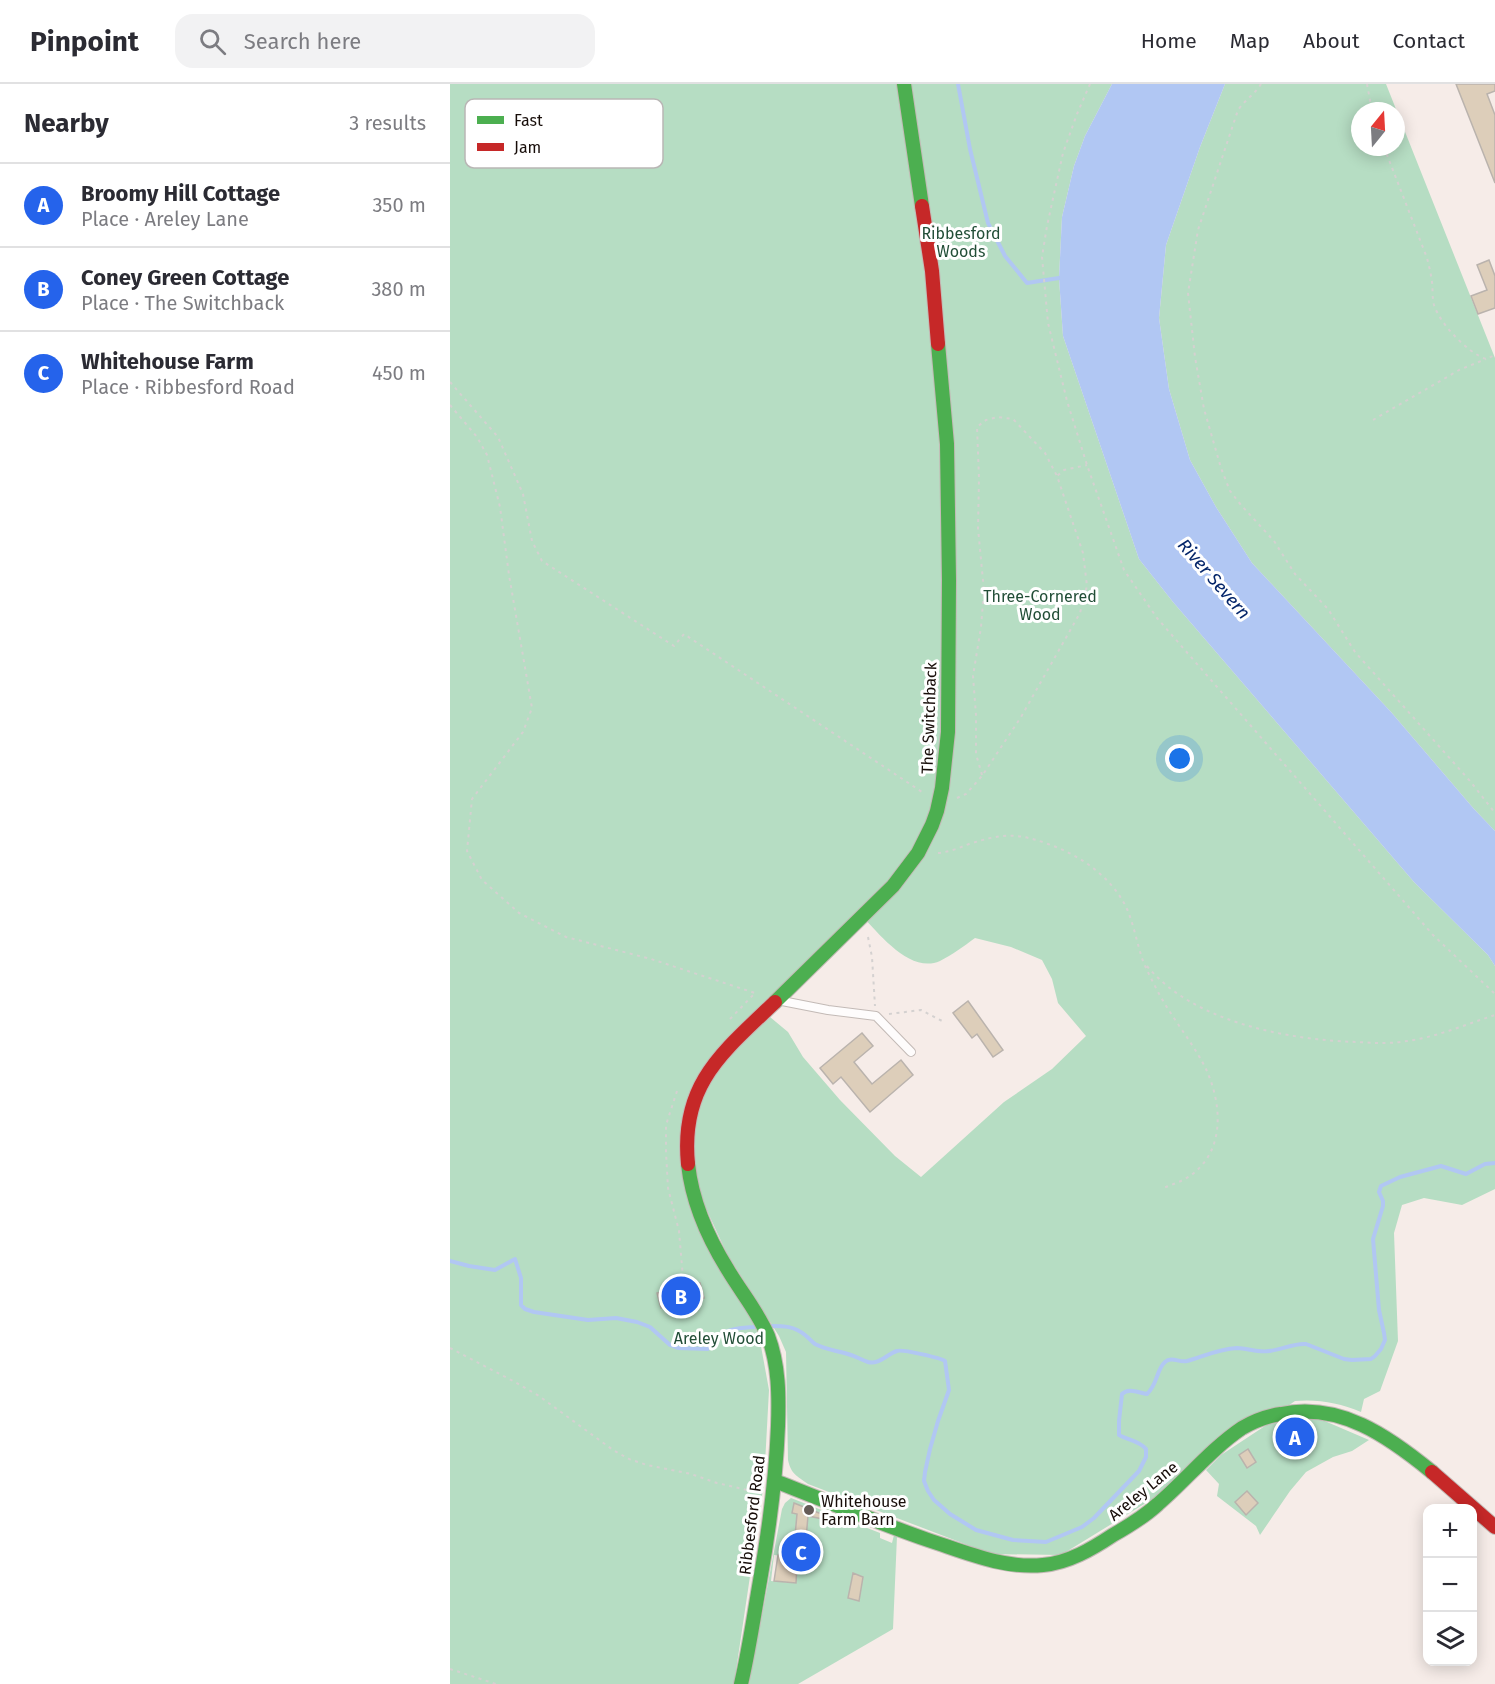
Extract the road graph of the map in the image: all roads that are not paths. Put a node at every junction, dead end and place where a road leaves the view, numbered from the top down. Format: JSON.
{"nodes":[{"id":1,"x":904,"y":84,"type":"edge"},
{"id":2,"x":777,"y":1000,"type":"junction"},
{"id":3,"x":911,"y":1052,"type":"dead end"},
{"id":4,"x":759,"y":1316,"type":"joint"},
{"id":5,"x":775,"y":1481,"type":"junction"},
{"id":6,"x":1495,"y":1527,"type":"edge"},
{"id":7,"x":741,"y":1684,"type":"edge"}],
"edges":[{"from":1,"to":2,"type":"main road","name":"The Switchback"},
{"from":2,"to":3,"type":"lane"},
{"from":2,"to":4,"type":"main road","name":"The Switchback"},
{"from":4,"to":5,"type":"main road","name":"Ribbesford Road"},
{"from":5,"to":6,"type":"main road","name":"Areley Lane"},
{"from":5,"to":7,"type":"main road","name":"Ribbesford Road"}]}
